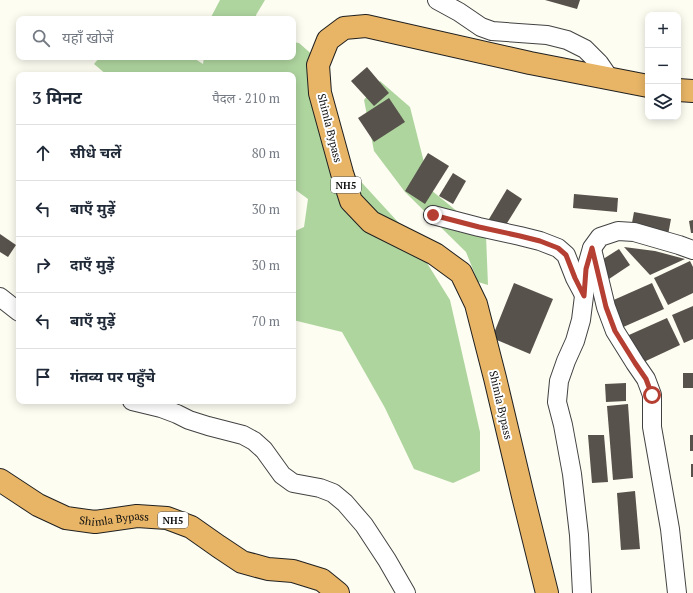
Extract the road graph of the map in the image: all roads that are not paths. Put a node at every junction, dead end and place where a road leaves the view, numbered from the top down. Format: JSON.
{"nodes":[{"id":1,"x":437,"y":0,"type":"edge"},
{"id":2,"x":610,"y":79,"type":"junction"},
{"id":3,"x":645,"y":85,"type":"edge"},
{"id":4,"x":681,"y":90,"type":"edge"},
{"id":5,"x":693,"y":92,"type":"edge"},
{"id":6,"x":433,"y":215,"type":"dead end"},
{"id":7,"x":592,"y":248,"type":"junction"},
{"id":8,"x":693,"y":250,"type":"edge"},
{"id":9,"x":584,"y":296,"type":"junction"},
{"id":10,"x":0,"y":297,"type":"edge"},
{"id":11,"x":16,"y":310,"type":"edge"},
{"id":12,"x":144,"y":404,"type":"edge"},
{"id":13,"x":0,"y":480,"type":"edge"},
{"id":14,"x":338,"y":593,"type":"edge"},
{"id":15,"x":406,"y":593,"type":"edge"},
{"id":16,"x":547,"y":593,"type":"edge"},
{"id":17,"x":582,"y":593,"type":"edge"},
{"id":18,"x":677,"y":593,"type":"edge"}],
"edges":[{"from":1,"to":2,"type":"street"},
{"from":2,"to":3,"type":"highway","name":"Shimla Bypass","number":"NH5"},
{"from":2,"to":16,"type":"highway","name":"Shimla Bypass","number":"NH5"},
{"from":4,"to":5,"type":"highway"},
{"from":6,"to":9,"type":"street"},
{"from":7,"to":8,"type":"street"},
{"from":7,"to":9,"type":"street"},
{"from":7,"to":18,"type":"street"},
{"from":9,"to":17,"type":"street"},
{"from":10,"to":11,"type":"street"},
{"from":12,"to":15,"type":"street"},
{"from":13,"to":14,"type":"highway","name":"Shimla Bypass","number":"NH5"}]}
